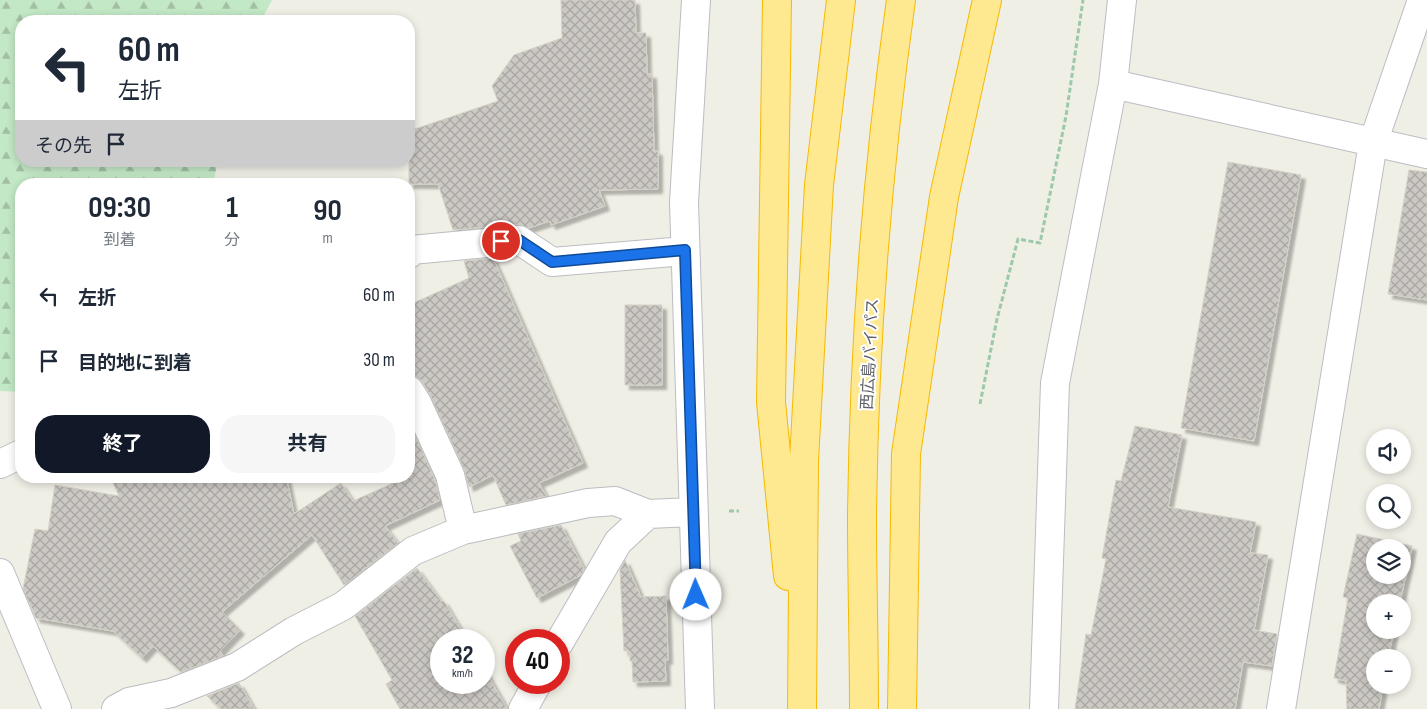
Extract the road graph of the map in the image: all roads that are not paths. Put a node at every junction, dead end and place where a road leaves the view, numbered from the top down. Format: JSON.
{"nodes":[{"id":1,"x":696,"y":0,"type":"edge"},
{"id":2,"x":777,"y":0,"type":"edge"},
{"id":3,"x":841,"y":0,"type":"edge"},
{"id":4,"x":901,"y":0,"type":"edge"},
{"id":5,"x":987,"y":0,"type":"edge"},
{"id":6,"x":1122,"y":0,"type":"edge"},
{"id":7,"x":1422,"y":0,"type":"edge"},
{"id":8,"x":1113,"y":84,"type":"junction"},
{"id":9,"x":1373,"y":143,"type":"junction"},
{"id":10,"x":1427,"y":154,"type":"edge"},
{"id":11,"x":415,"y":250,"type":"edge"},
{"id":12,"x":685,"y":250,"type":"junction"},
{"id":13,"x":415,"y":400,"type":"edge"},
{"id":14,"x":15,"y":457,"type":"edge"},
{"id":15,"x":0,"y":464,"type":"edge"},
{"id":16,"x":693,"y":512,"type":"junction"},
{"id":17,"x":648,"y":514,"type":"junction"},
{"id":18,"x":463,"y":530,"type":"junction"},
{"id":19,"x":0,"y":573,"type":"edge"},
{"id":20,"x":567,"y":629,"type":"edge"},
{"id":21,"x":531,"y":694,"type":"edge"},
{"id":22,"x":1278,"y":708,"type":"edge"},
{"id":23,"x":57,"y":709,"type":"edge"},
{"id":24,"x":116,"y":709,"type":"edge"},
{"id":25,"x":523,"y":709,"type":"edge"},
{"id":26,"x":700,"y":709,"type":"edge"},
{"id":27,"x":801,"y":709,"type":"edge"},
{"id":28,"x":864,"y":709,"type":"edge"},
{"id":29,"x":902,"y":709,"type":"edge"},
{"id":30,"x":1044,"y":709,"type":"edge"}],
"edges":[{"from":1,"to":12,"type":"street"},
{"from":2,"to":27,"type":"highway"},
{"from":3,"to":27,"type":"highway"},
{"from":4,"to":28,"type":"highway","name":"西広島バイパス"},
{"from":5,"to":29,"type":"highway"},
{"from":6,"to":8,"type":"street"},
{"from":7,"to":9,"type":"street"},
{"from":8,"to":9,"type":"street"},
{"from":8,"to":30,"type":"street"},
{"from":9,"to":10,"type":"street"},
{"from":9,"to":22,"type":"street"},
{"from":11,"to":12,"type":"street"},
{"from":12,"to":16,"type":"street"},
{"from":13,"to":18,"type":"street"},
{"from":14,"to":15,"type":"street"},
{"from":16,"to":17,"type":"street"},
{"from":16,"to":26,"type":"street"},
{"from":17,"to":18,"type":"street"},
{"from":17,"to":20,"type":"street"},
{"from":18,"to":24,"type":"street"},
{"from":19,"to":23,"type":"street"},
{"from":21,"to":25,"type":"street"}]}
